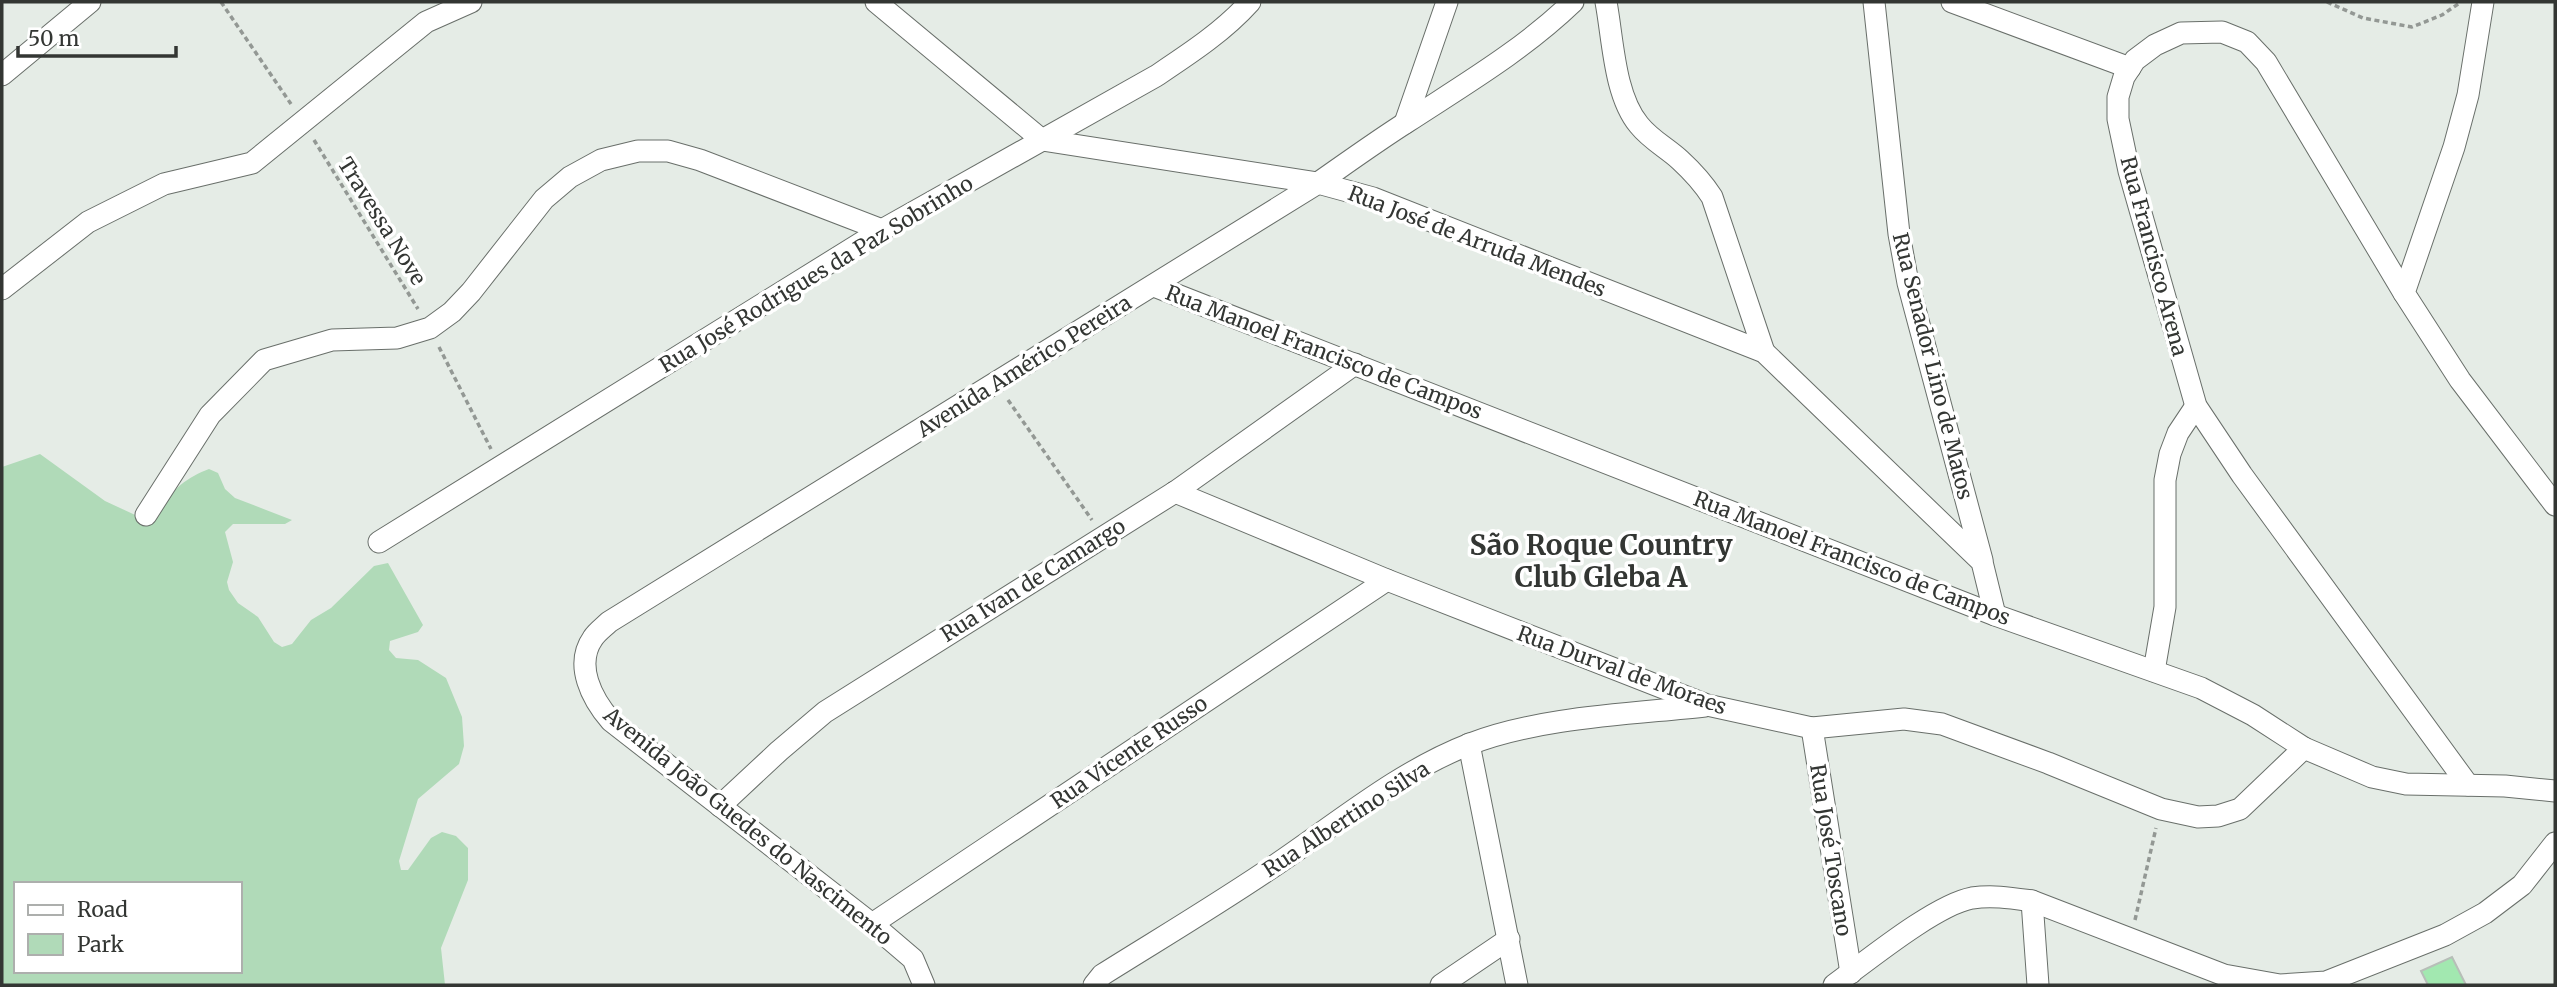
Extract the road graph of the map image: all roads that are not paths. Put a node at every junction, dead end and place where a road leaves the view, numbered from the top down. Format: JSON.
{"nodes":[{"id":1,"x":90,"y":2,"type":"edge"},
{"id":2,"x":450,"y":2,"type":"edge"},
{"id":3,"x":471,"y":2,"type":"edge"},
{"id":4,"x":1250,"y":2,"type":"edge"},
{"id":5,"x":1447,"y":2,"type":"edge"},
{"id":6,"x":1573,"y":2,"type":"edge"},
{"id":7,"x":1606,"y":2,"type":"edge"},
{"id":8,"x":1874,"y":2,"type":"edge"},
{"id":9,"x":1952,"y":2,"type":"edge"},
{"id":10,"x":2483,"y":2,"type":"edge"},
{"id":11,"x":883,"y":3,"type":"edge"},
{"id":12,"x":426,"y":22,"type":"junction"},
{"id":13,"x":2130,"y":68,"type":"junction"},
{"id":14,"x":2,"y":75,"type":"edge"},
{"id":15,"x":1405,"y":123,"type":"junction"},
{"id":16,"x":1042,"y":140,"type":"junction"},
{"id":17,"x":1318,"y":183,"type":"junction"},
{"id":18,"x":882,"y":230,"type":"junction"},
{"id":19,"x":1154,"y":286,"type":"junction"},
{"id":20,"x":2,"y":289,"type":"edge"},
{"id":21,"x":2404,"y":293,"type":"junction"},
{"id":22,"x":1764,"y":352,"type":"junction"},
{"id":23,"x":1355,"y":364,"type":"junction"},
{"id":24,"x":2196,"y":406,"type":"junction"},
{"id":25,"x":1175,"y":492,"type":"junction"},
{"id":26,"x":2555,"y":505,"type":"edge"},
{"id":27,"x":146,"y":515,"type":"dead end"},
{"id":28,"x":379,"y":542,"type":"dead end"},
{"id":29,"x":1982,"y":562,"type":"junction"},
{"id":30,"x":1387,"y":580,"type":"junction"},
{"id":31,"x":1995,"y":615,"type":"junction"},
{"id":32,"x":585,"y":661,"type":"joint"},
{"id":33,"x":2154,"y":671,"type":"junction"},
{"id":34,"x":1707,"y":705,"type":"junction"},
{"id":35,"x":1812,"y":727,"type":"junction"},
{"id":36,"x":1469,"y":744,"type":"junction"},
{"id":37,"x":2304,"y":748,"type":"junction"},
{"id":38,"x":2468,"y":785,"type":"junction"},
{"id":39,"x":2555,"y":791,"type":"edge"},
{"id":40,"x":720,"y":806,"type":"junction"},
{"id":41,"x":2555,"y":843,"type":"edge"},
{"id":42,"x":2032,"y":901,"type":"junction"},
{"id":43,"x":872,"y":924,"type":"junction"},
{"id":44,"x":1509,"y":939,"type":"junction"},
{"id":45,"x":1843,"y":979,"type":"edge"},
{"id":46,"x":924,"y":985,"type":"edge"},
{"id":47,"x":1094,"y":985,"type":"edge"},
{"id":48,"x":1441,"y":985,"type":"edge"},
{"id":49,"x":1517,"y":985,"type":"edge"},
{"id":50,"x":2038,"y":985,"type":"edge"}],
"edges":[{"from":1,"to":14,"type":"street"},
{"from":2,"to":12,"type":"street"},
{"from":3,"to":12,"type":"street"},
{"from":4,"to":16,"type":"street","name":"Rua José Rodrigues da Paz Sobrinho"},
{"from":5,"to":15,"type":"street"},
{"from":6,"to":15,"type":"street","name":"Avenida Américo Pereira"},
{"from":7,"to":22,"type":"street"},
{"from":8,"to":29,"type":"street","name":"Rua Senador Lino de Matos"},
{"from":9,"to":13,"type":"street"},
{"from":10,"to":21,"type":"street"},
{"from":11,"to":16,"type":"street"},
{"from":12,"to":20,"type":"street"},
{"from":13,"to":21,"type":"street","name":"Rua Francisco Arena"},
{"from":13,"to":24,"type":"street","name":"Rua Francisco Arena"},
{"from":15,"to":17,"type":"street","name":"Avenida Américo Pereira"},
{"from":16,"to":17,"type":"street","name":"Rua José de Arruda Mendes"},
{"from":16,"to":18,"type":"street","name":"Rua José Rodrigues da Paz Sobrinho"},
{"from":17,"to":19,"type":"street","name":"Avenida Américo Pereira"},
{"from":17,"to":22,"type":"street","name":"Rua José de Arruda Mendes"},
{"from":18,"to":27,"type":"street"},
{"from":18,"to":28,"type":"street","name":"Rua José Rodrigues da Paz Sobrinho"},
{"from":19,"to":23,"type":"street","name":"Rua Manoel Francisco de Campos"},
{"from":19,"to":32,"type":"street","name":"Avenida Américo Pereira"},
{"from":21,"to":26,"type":"street","name":"Rua Francisco Arena"},
{"from":22,"to":29,"type":"street","name":"Rua José de Arruda Mendes"},
{"from":23,"to":25,"type":"street","name":"Rua Ivan de Camargo"},
{"from":23,"to":31,"type":"street","name":"Rua Manoel Francisco de Campos"},
{"from":24,"to":33,"type":"street"},
{"from":24,"to":38,"type":"street","name":"Rua Francisco Arena"},
{"from":25,"to":30,"type":"street","name":"Rua Durval de Moraes"},
{"from":25,"to":40,"type":"street","name":"Rua Ivan de Camargo"},
{"from":29,"to":31,"type":"street"},
{"from":30,"to":34,"type":"street","name":"Rua Durval de Moraes"},
{"from":30,"to":43,"type":"street","name":"Rua Vicente Russo"},
{"from":31,"to":33,"type":"street","name":"Rua Manoel Francisco de Campos"},
{"from":32,"to":40,"type":"street","name":"Avenida João Guedes do Nascimento"},
{"from":33,"to":37,"type":"street","name":"Rua Manoel Francisco de Campos"},
{"from":34,"to":35,"type":"street","name":"Rua Durval de Moraes"},
{"from":34,"to":36,"type":"street","name":"Rua Albertino Silva"},
{"from":35,"to":37,"type":"street","name":"Rua Durval de Moraes"},
{"from":35,"to":45,"type":"street","name":"Rua José Toscano"},
{"from":36,"to":44,"type":"street"},
{"from":36,"to":47,"type":"street","name":"Rua Albertino Silva"},
{"from":37,"to":38,"type":"street","name":"Rua Manoel Francisco de Campos"},
{"from":38,"to":39,"type":"street","name":"Rua Manoel Francisco de Campos"},
{"from":40,"to":43,"type":"street","name":"Avenida João Guedes do Nascimento"},
{"from":41,"to":42,"type":"street"},
{"from":42,"to":45,"type":"street"},
{"from":42,"to":50,"type":"street"},
{"from":43,"to":46,"type":"street","name":"Avenida João Guedes do Nascimento"},
{"from":44,"to":48,"type":"street"},
{"from":44,"to":49,"type":"street"}]}
